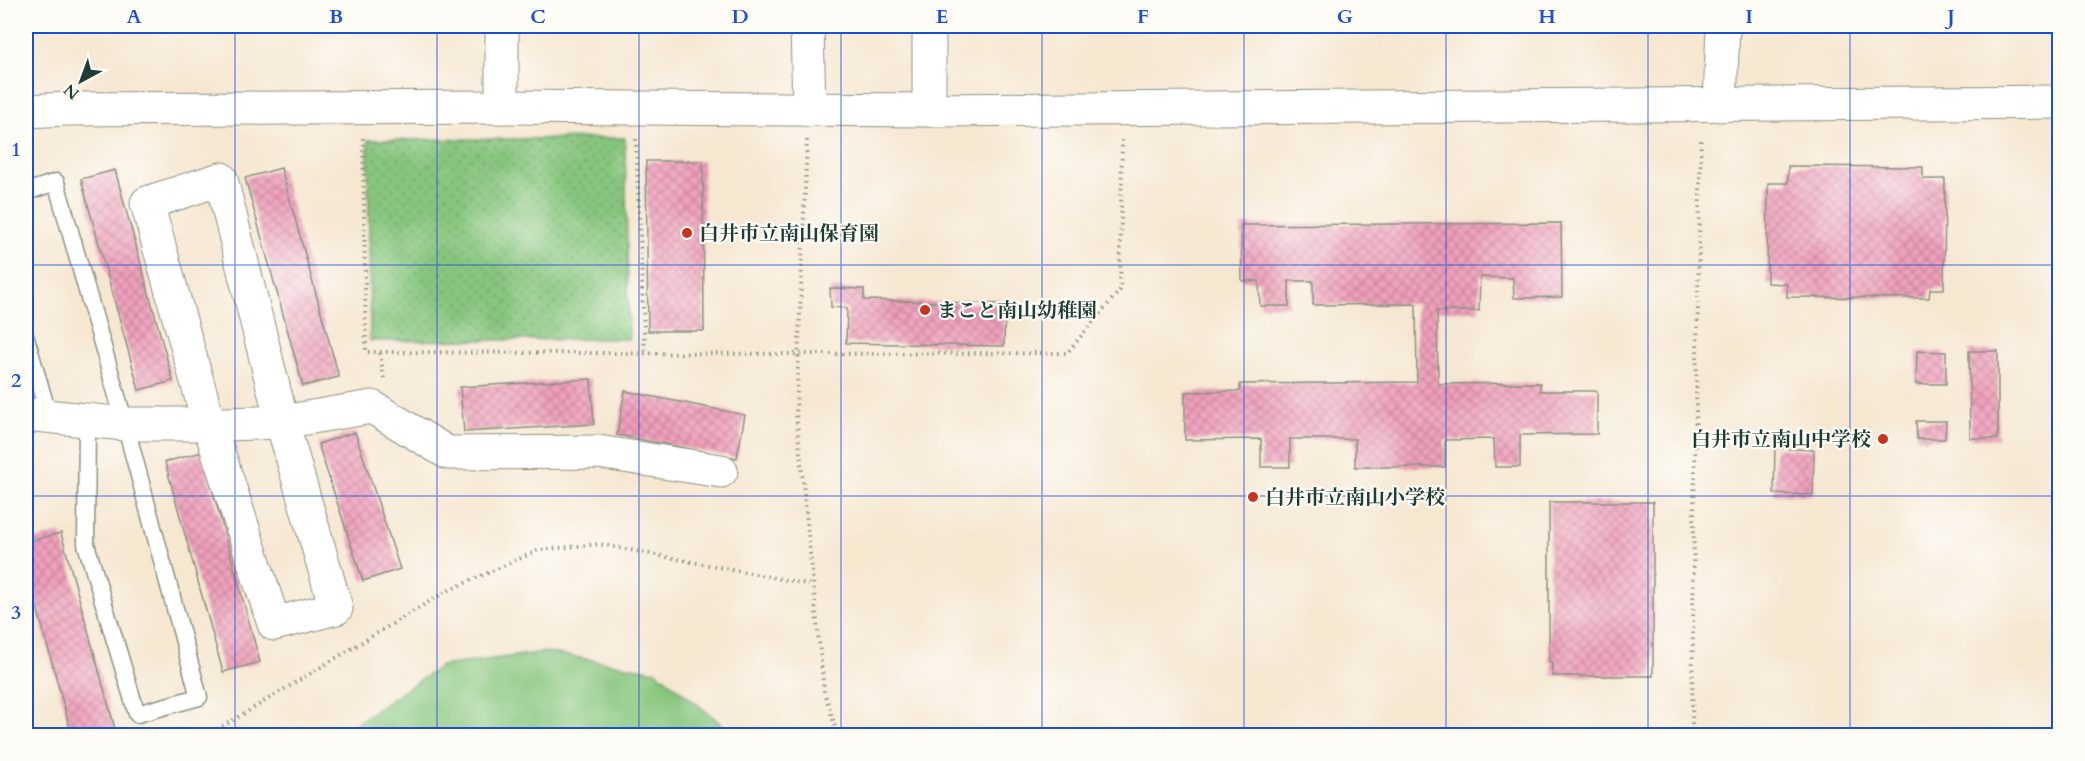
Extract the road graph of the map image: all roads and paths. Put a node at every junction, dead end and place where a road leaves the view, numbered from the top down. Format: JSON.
{"nodes":[{"id":1,"x":502,"y":26,"type":"edge"},
{"id":2,"x":807,"y":26,"type":"edge"},
{"id":3,"x":929,"y":26,"type":"edge"},
{"id":4,"x":1723,"y":26,"type":"edge"},
{"id":5,"x":2060,"y":102,"type":"edge"},
{"id":6,"x":1710,"y":105,"type":"junction"},
{"id":7,"x":502,"y":107,"type":"junction"},
{"id":8,"x":363,"y":108,"type":"junction"},
{"id":9,"x":635,"y":108,"type":"junction"},
{"id":10,"x":1123,"y":109,"type":"junction"},
{"id":11,"x":809,"y":110,"type":"junction"},
{"id":12,"x":929,"y":110,"type":"junction"},
{"id":13,"x":26,"y":111,"type":"edge"},
{"id":14,"x":26,"y":192,"type":"edge"},
{"id":15,"x":26,"y":338,"type":"edge"},
{"id":16,"x":645,"y":354,"type":"junction"},
{"id":17,"x":799,"y":354,"type":"junction"},
{"id":18,"x":37,"y":417,"type":"edge"},
{"id":19,"x":87,"y":420,"type":"junction"},
{"id":20,"x":282,"y":422,"type":"junction"},
{"id":21,"x":125,"y":424,"type":"junction"},
{"id":22,"x":209,"y":424,"type":"junction"},
{"id":23,"x":721,"y":471,"type":"dead end"},
{"id":24,"x":812,"y":585,"type":"junction"},
{"id":25,"x":207,"y":735,"type":"edge"},
{"id":26,"x":838,"y":735,"type":"edge"},
{"id":27,"x":1692,"y":735,"type":"edge"}],
"edges":[{"from":1,"to":7,"type":"street"},
{"from":2,"to":11,"type":"street"},
{"from":3,"to":12,"type":"street"},
{"from":4,"to":6,"type":"street"},
{"from":5,"to":6,"type":"street"},
{"from":6,"to":10,"type":"street"},
{"from":6,"to":27,"type":"path"},
{"from":7,"to":8,"type":"street"},
{"from":7,"to":9,"type":"street"},
{"from":8,"to":13,"type":"street"},
{"from":8,"to":16,"type":"path"},
{"from":9,"to":11,"type":"street"},
{"from":9,"to":16,"type":"path"},
{"from":10,"to":12,"type":"street"},
{"from":10,"to":17,"type":"path"},
{"from":11,"to":12,"type":"street"},
{"from":11,"to":17,"type":"path"},
{"from":14,"to":21,"type":"lane"},
{"from":15,"to":18,"type":"lane"},
{"from":16,"to":17,"type":"path"},
{"from":17,"to":24,"type":"path"},
{"from":18,"to":19,"type":"street"},
{"from":19,"to":21,"type":"street"},
{"from":19,"to":21,"type":"lane"},
{"from":20,"to":22,"type":"street"},
{"from":20,"to":22,"type":"street"},
{"from":20,"to":22,"type":"street"},
{"from":20,"to":23,"type":"street"},
{"from":21,"to":22,"type":"street"},
{"from":24,"to":25,"type":"path"},
{"from":24,"to":26,"type":"path"}]}
